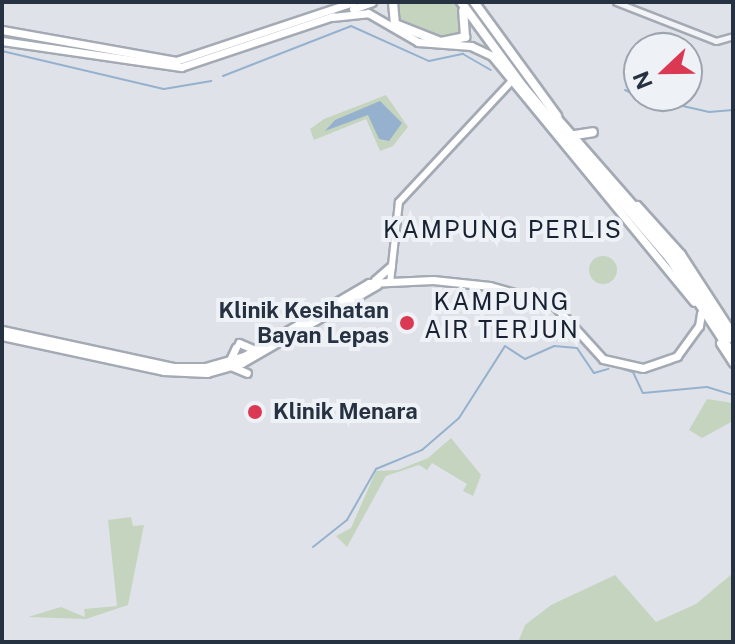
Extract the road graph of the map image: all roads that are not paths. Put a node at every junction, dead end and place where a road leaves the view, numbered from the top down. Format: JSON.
{"nodes":[{"id":1,"x":353,"y":2,"type":"edge"},
{"id":2,"x":372,"y":2,"type":"edge"},
{"id":3,"x":393,"y":2,"type":"edge"},
{"id":4,"x":460,"y":2,"type":"edge"},
{"id":5,"x":471,"y":2,"type":"edge"},
{"id":6,"x":616,"y":2,"type":"edge"},
{"id":7,"x":332,"y":17,"type":"junction"},
{"id":8,"x":4,"y":30,"type":"edge"},
{"id":9,"x":27,"y":34,"type":"junction"},
{"id":10,"x":733,"y":36,"type":"edge"},
{"id":11,"x":2,"y":42,"type":"edge"},
{"id":12,"x":24,"y":45,"type":"junction"},
{"id":13,"x":494,"y":46,"type":"junction"},
{"id":14,"x":512,"y":81,"type":"junction"},
{"id":15,"x":559,"y":120,"type":"junction"},
{"id":16,"x":574,"y":135,"type":"junction"},
{"id":17,"x":586,"y":148,"type":"junction"},
{"id":18,"x":628,"y":202,"type":"junction"},
{"id":19,"x":658,"y":244,"type":"junction"},
{"id":20,"x":391,"y":266,"type":"junction"},
{"id":21,"x":390,"y":281,"type":"junction"},
{"id":22,"x":369,"y":283,"type":"junction"},
{"id":23,"x":701,"y":313,"type":"junction"},
{"id":24,"x":699,"y":326,"type":"junction"},
{"id":25,"x":712,"y":329,"type":"junction"},
{"id":26,"x":2,"y":333,"type":"edge"},
{"id":27,"x":733,"y":334,"type":"edge"},
{"id":28,"x":733,"y":345,"type":"edge"},
{"id":29,"x":254,"y":352,"type":"junction"},
{"id":30,"x":732,"y":358,"type":"edge"},
{"id":31,"x":230,"y":364,"type":"junction"},
{"id":32,"x":622,"y":365,"type":"junction"},
{"id":33,"x":616,"y":374,"type":"dead end"}],
"edges":[{"from":1,"to":9,"type":"main road"},
{"from":2,"to":7,"type":"main road"},
{"from":3,"to":4,"type":"highway"},
{"from":4,"to":13,"type":"highway"},
{"from":5,"to":13,"type":"highway"},
{"from":5,"to":15,"type":"highway"},
{"from":6,"to":10,"type":"street"},
{"from":7,"to":12,"type":"main road"},
{"from":7,"to":14,"type":"main road"},
{"from":8,"to":9,"type":"main road"},
{"from":8,"to":11,"type":"main road"},
{"from":9,"to":12,"type":"main road"},
{"from":11,"to":12,"type":"main road"},
{"from":13,"to":15,"type":"highway"},
{"from":13,"to":18,"type":"highway"},
{"from":14,"to":19,"type":"main road"},
{"from":14,"to":20,"type":"main road"},
{"from":15,"to":16,"type":"highway"},
{"from":16,"to":17,"type":"highway"},
{"from":16,"to":17,"type":"highway"},
{"from":17,"to":18,"type":"highway"},
{"from":18,"to":19,"type":"highway"},
{"from":18,"to":19,"type":"highway"},
{"from":18,"to":27,"type":"main road"},
{"from":19,"to":23,"type":"main road"},
{"from":19,"to":28,"type":"highway"},
{"from":19,"to":30,"type":"highway"},
{"from":20,"to":21,"type":"main road"},
{"from":20,"to":22,"type":"main road"},
{"from":21,"to":22,"type":"main road"},
{"from":21,"to":29,"type":"main road"},
{"from":21,"to":32,"type":"main road"},
{"from":22,"to":29,"type":"main road"},
{"from":23,"to":24,"type":"main road"},
{"from":23,"to":25,"type":"main road"},
{"from":24,"to":25,"type":"main road"},
{"from":24,"to":32,"type":"main road"},
{"from":25,"to":30,"type":"main road"},
{"from":26,"to":31,"type":"main road"},
{"from":29,"to":31,"type":"main road"},
{"from":29,"to":31,"type":"main road"},
{"from":29,"to":31,"type":"main road"},
{"from":32,"to":33,"type":"main road"}]}
